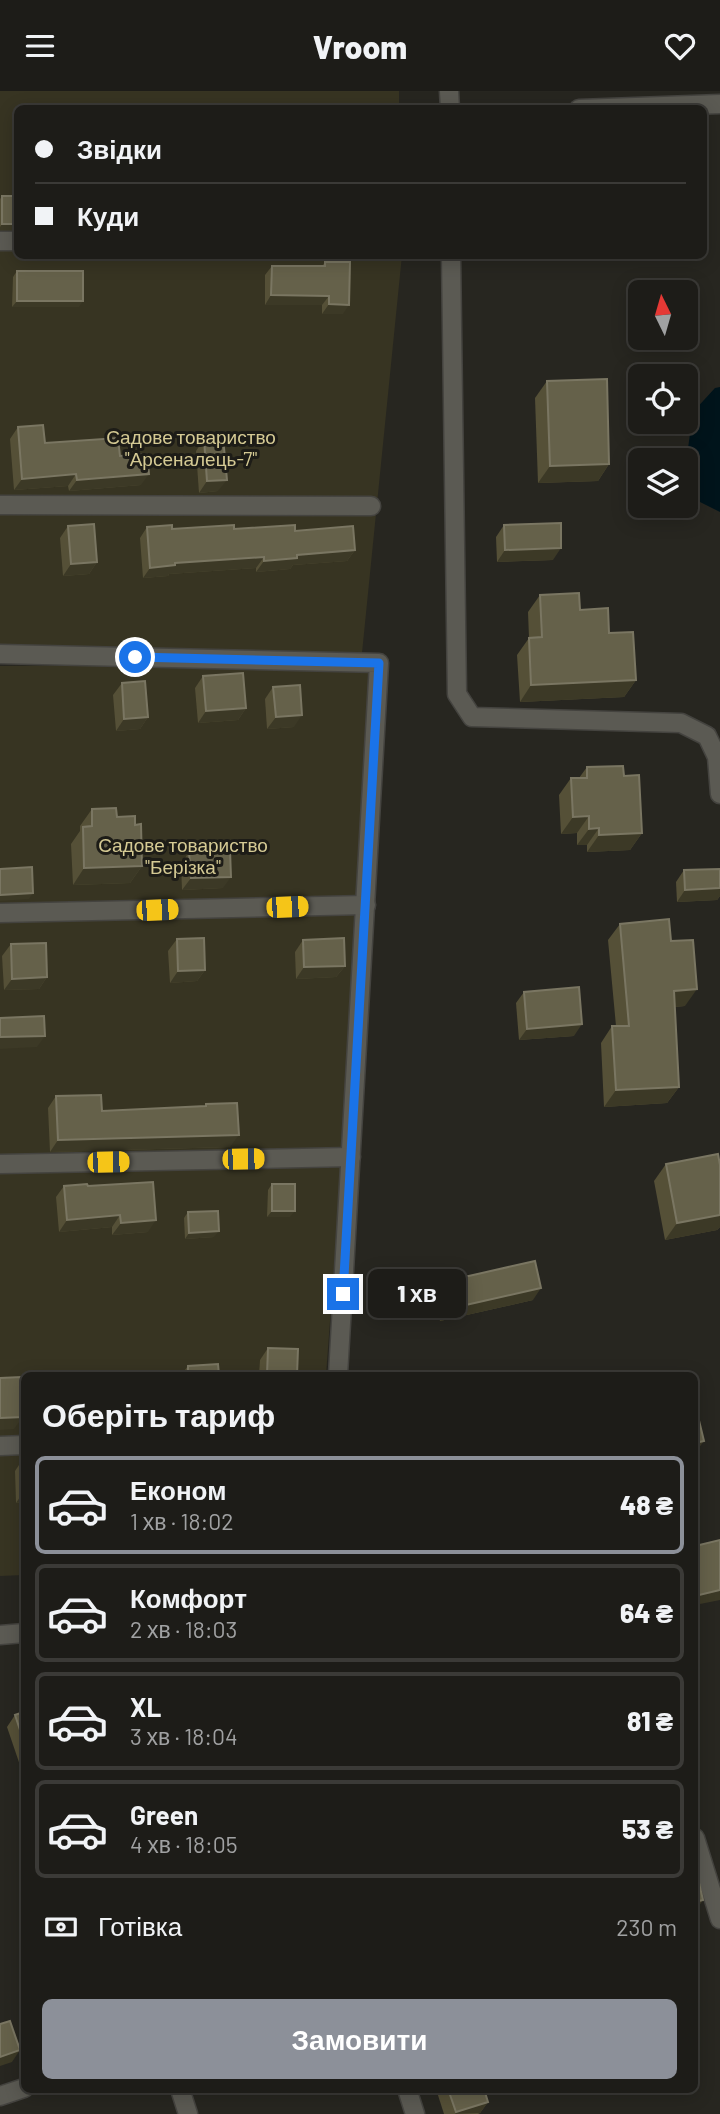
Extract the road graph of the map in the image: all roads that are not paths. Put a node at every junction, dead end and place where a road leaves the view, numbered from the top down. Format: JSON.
{"nodes":[{"id":1,"x":720,"y":104,"type":"edge"},
{"id":2,"x":692,"y":105,"type":"edge"},
{"id":3,"x":451,"y":259,"type":"edge"},
{"id":4,"x":0,"y":505,"type":"edge"},
{"id":5,"x":371,"y":506,"type":"dead end"},
{"id":6,"x":0,"y":654,"type":"edge"},
{"id":7,"x":720,"y":794,"type":"edge"},
{"id":8,"x":366,"y":905,"type":"junction"},
{"id":9,"x":0,"y":913,"type":"edge"},
{"id":10,"x":351,"y":1157,"type":"junction"},
{"id":11,"x":0,"y":1164,"type":"edge"},
{"id":12,"x":338,"y":1372,"type":"edge"},
{"id":13,"x":21,"y":1445,"type":"edge"},
{"id":14,"x":0,"y":1446,"type":"edge"},
{"id":15,"x":21,"y":1633,"type":"edge"},
{"id":16,"x":0,"y":1635,"type":"edge"},
{"id":17,"x":698,"y":1848,"type":"edge"},
{"id":18,"x":720,"y":1919,"type":"edge"},
{"id":19,"x":21,"y":2089,"type":"edge"},
{"id":20,"x":181,"y":2093,"type":"edge"},
{"id":21,"x":408,"y":2093,"type":"edge"},
{"id":22,"x":0,"y":2097,"type":"edge"},
{"id":23,"x":188,"y":2114,"type":"edge"},
{"id":24,"x":415,"y":2114,"type":"edge"}],
"edges":[{"from":1,"to":2,"type":"street"},
{"from":3,"to":7,"type":"street"},
{"from":4,"to":5,"type":"street"},
{"from":6,"to":8,"type":"street"},
{"from":8,"to":9,"type":"street"},
{"from":8,"to":10,"type":"street"},
{"from":10,"to":11,"type":"street"},
{"from":10,"to":12,"type":"street"},
{"from":13,"to":14,"type":"street"},
{"from":15,"to":16,"type":"street"},
{"from":17,"to":18,"type":"street"},
{"from":19,"to":22,"type":"street"},
{"from":20,"to":23,"type":"street"},
{"from":21,"to":24,"type":"street"}]}
